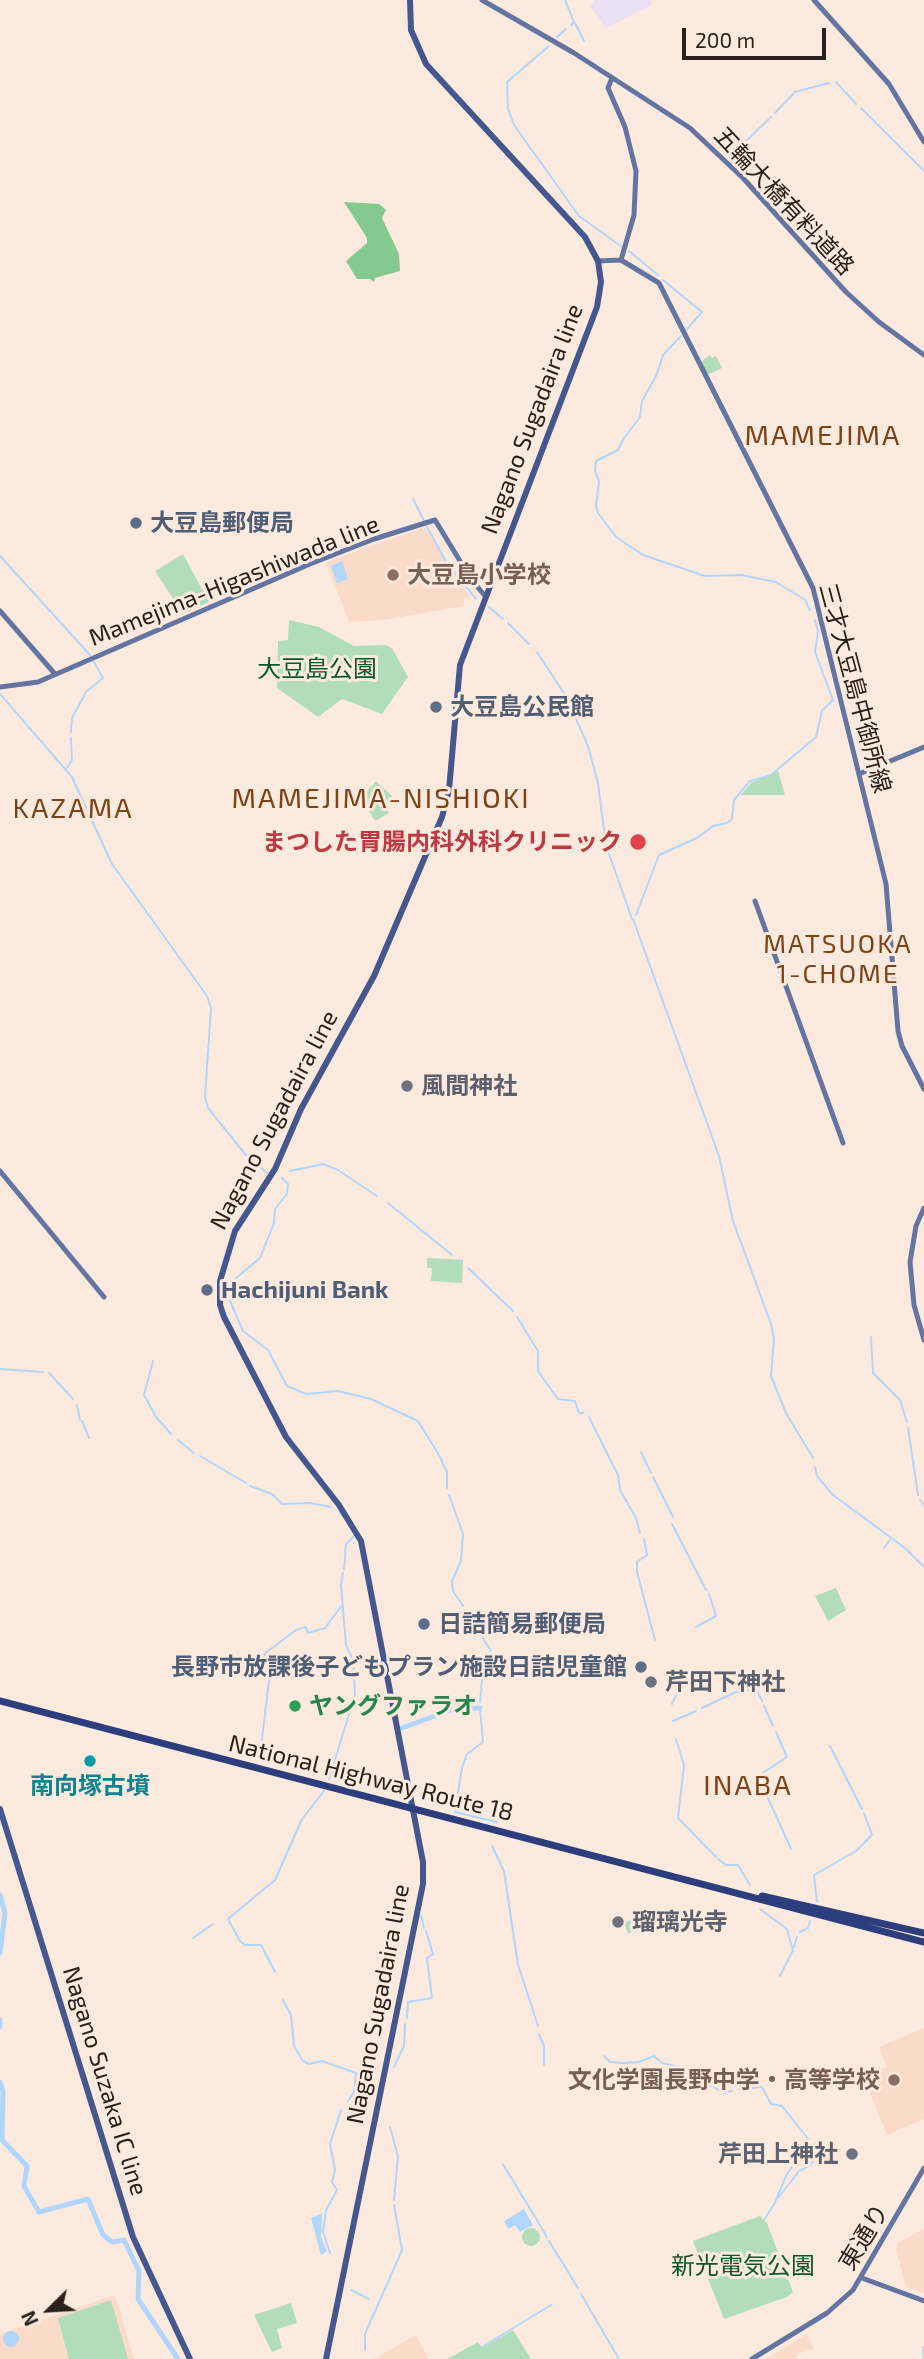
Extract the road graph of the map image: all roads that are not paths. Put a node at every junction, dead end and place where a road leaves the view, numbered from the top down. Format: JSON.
{"nodes":[{"id":1,"x":410,"y":0,"type":"edge"},
{"id":2,"x":482,"y":0,"type":"edge"},
{"id":3,"x":814,"y":0,"type":"edge"},
{"id":4,"x":612,"y":78,"type":"junction"},
{"id":5,"x":924,"y":142,"type":"edge"},
{"id":6,"x":621,"y":260,"type":"junction"},
{"id":7,"x":598,"y":261,"type":"junction"},
{"id":8,"x":924,"y":355,"type":"edge"},
{"id":9,"x":485,"y":596,"type":"junction"},
{"id":10,"x":0,"y":611,"type":"edge"},
{"id":11,"x":55,"y":674,"type":"junction"},
{"id":12,"x":0,"y":687,"type":"edge"},
{"id":13,"x":924,"y":747,"type":"edge"},
{"id":14,"x":859,"y":774,"type":"junction"},
{"id":15,"x":755,"y":901,"type":"dead end"},
{"id":16,"x":924,"y":1088,"type":"edge"},
{"id":17,"x":844,"y":1143,"type":"dead end"},
{"id":18,"x":0,"y":1171,"type":"edge"},
{"id":19,"x":924,"y":1208,"type":"edge"},
{"id":20,"x":104,"y":1297,"type":"dead end"},
{"id":21,"x":924,"y":1340,"type":"edge"},
{"id":22,"x":0,"y":1702,"type":"edge"},
{"id":23,"x":0,"y":1808,"type":"edge"},
{"id":24,"x":415,"y":1808,"type":"junction"},
{"id":25,"x":732,"y":1891,"type":"junction"},
{"id":26,"x":762,"y":1896,"type":"junction"},
{"id":27,"x":805,"y":1912,"type":"junction"},
{"id":28,"x":924,"y":1933,"type":"edge"},
{"id":29,"x":899,"y":1934,"type":"junction"},
{"id":30,"x":924,"y":1943,"type":"edge"},
{"id":31,"x":924,"y":2168,"type":"edge"},
{"id":32,"x":862,"y":2278,"type":"junction"},
{"id":33,"x":924,"y":2301,"type":"edge"},
{"id":34,"x":190,"y":2359,"type":"edge"},
{"id":35,"x":326,"y":2359,"type":"edge"},
{"id":36,"x":752,"y":2359,"type":"edge"}],
"edges":[{"from":1,"to":7,"type":"main road"},
{"from":2,"to":4,"type":"main road"},
{"from":3,"to":5,"type":"main road"},
{"from":4,"to":6,"type":"main road"},
{"from":4,"to":8,"type":"main road","name":"五輪大橋有料道路"},
{"from":6,"to":7,"type":"main road"},
{"from":6,"to":14,"type":"main road","name":"三才大豆島中御所線"},
{"from":7,"to":9,"type":"main road","name":"Nagano Sugadaira line"},
{"from":9,"to":11,"type":"main road","name":"Mamejima-Higashiwada line"},
{"from":9,"to":24,"type":"main road","name":"Nagano Sugadaira line"},
{"from":10,"to":11,"type":"main road"},
{"from":11,"to":12,"type":"main road","name":"Mamejima-Higashiwada line"},
{"from":13,"to":14,"type":"main road"},
{"from":14,"to":16,"type":"main road","name":"三才大豆島中御所線"},
{"from":15,"to":17,"type":"main road"},
{"from":18,"to":20,"type":"main road"},
{"from":19,"to":21,"type":"main road"},
{"from":22,"to":24,"type":"highway","name":"National Highway Route 18"},
{"from":23,"to":34,"type":"main road","name":"Nagano Suzaka IC line"},
{"from":24,"to":25,"type":"highway","name":"National Highway Route 18"},
{"from":24,"to":35,"type":"main road","name":"Nagano Sugadaira line"},
{"from":25,"to":26,"type":"highway","name":"National Highway Route 18"},
{"from":25,"to":27,"type":"highway","name":"National Highway Route 18"},
{"from":26,"to":28,"type":"highway"},
{"from":26,"to":29,"type":"highway","name":"National Highway Route 18"},
{"from":27,"to":29,"type":"highway","name":"National Highway Route 18"},
{"from":27,"to":30,"type":"highway"},
{"from":29,"to":30,"type":"highway","name":"National Highway Route 18"},
{"from":31,"to":32,"type":"main road","name":"東通り"},
{"from":32,"to":33,"type":"main road"},
{"from":32,"to":36,"type":"main road","name":"東通り"}]}
